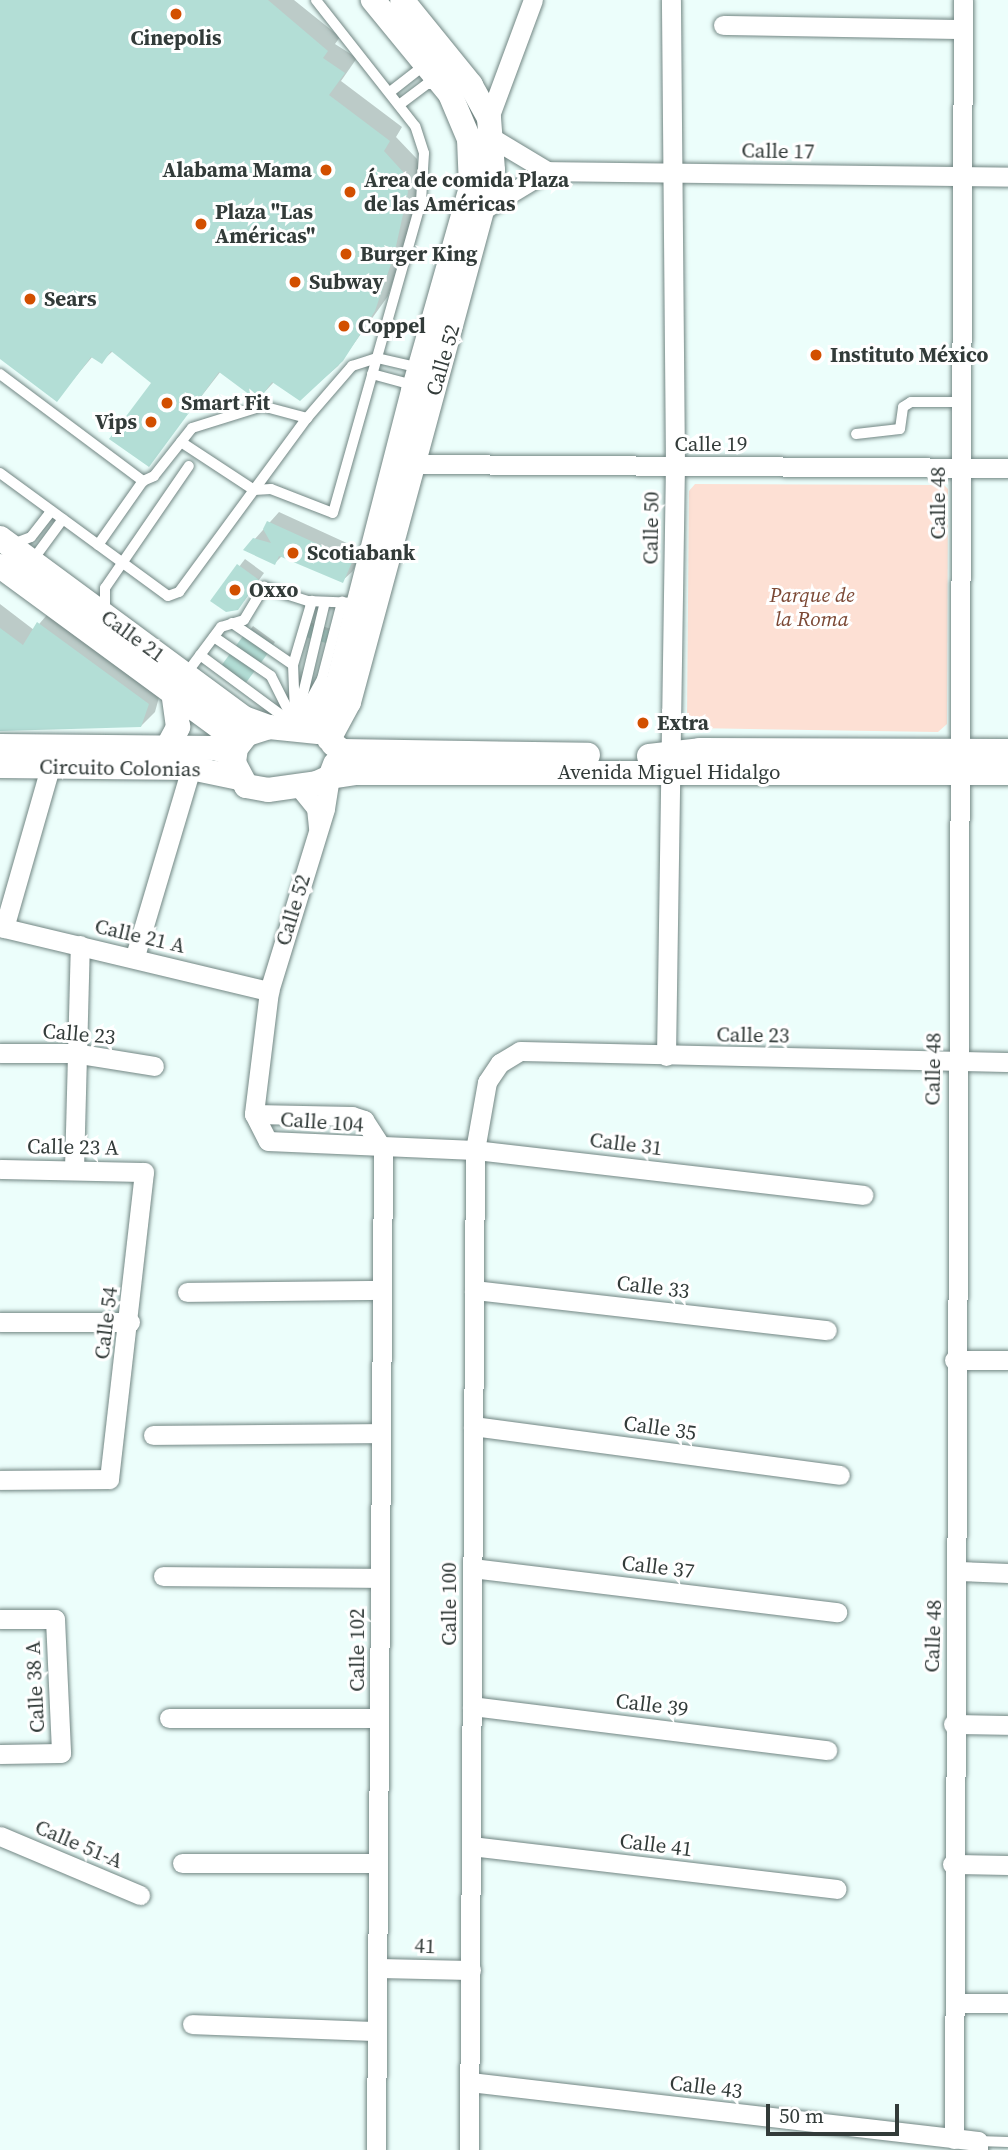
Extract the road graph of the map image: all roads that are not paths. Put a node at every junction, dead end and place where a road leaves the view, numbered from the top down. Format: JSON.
{"nodes":[{"id":1,"x":316,"y":0,"type":"edge"},
{"id":2,"x":373,"y":0,"type":"edge"},
{"id":3,"x":402,"y":0,"type":"edge"},
{"id":4,"x":533,"y":0,"type":"edge"},
{"id":5,"x":671,"y":0,"type":"edge"},
{"id":6,"x":963,"y":0,"type":"edge"},
{"id":7,"x":723,"y":25,"type":"dead end"},
{"id":8,"x":962,"y":29,"type":"junction"},
{"id":9,"x":419,"y":55,"type":"junction"},
{"id":10,"x":443,"y":85,"type":"junction"},
{"id":11,"x":390,"y":92,"type":"junction"},
{"id":12,"x":399,"y":105,"type":"junction"},
{"id":13,"x":491,"y":128,"type":"junction"},
{"id":14,"x":547,"y":171,"type":"junction"},
{"id":15,"x":671,"y":172,"type":"junction"},
{"id":16,"x":963,"y":177,"type":"junction"},
{"id":17,"x":1008,"y":177,"type":"edge"},
{"id":18,"x":486,"y":208,"type":"junction"},
{"id":19,"x":377,"y":358,"type":"junction"},
{"id":20,"x":421,"y":361,"type":"junction"},
{"id":21,"x":0,"y":374,"type":"edge"},
{"id":22,"x":372,"y":374,"type":"junction"},
{"id":23,"x":413,"y":391,"type":"junction"},
{"id":24,"x":961,"y":402,"type":"junction"},
{"id":25,"x":307,"y":418,"type":"junction"},
{"id":26,"x":856,"y":434,"type":"dead end"},
{"id":27,"x":181,"y":442,"type":"junction"},
{"id":28,"x":414,"y":464,"type":"junction"},
{"id":29,"x":189,"y":466,"type":"dead end"},
{"id":30,"x":675,"y":466,"type":"junction"},
{"id":31,"x":960,"y":467,"type":"junction"},
{"id":32,"x":1008,"y":468,"type":"edge"},
{"id":33,"x":0,"y":473,"type":"edge"},
{"id":34,"x":143,"y":481,"type":"junction"},
{"id":35,"x":254,"y":490,"type":"junction"},
{"id":36,"x":51,"y":511,"type":"junction"},
{"id":37,"x":63,"y":519,"type":"junction"},
{"id":38,"x":98,"y":545,"type":"junction"},
{"id":39,"x":12,"y":558,"type":"edge"},
{"id":40,"x":123,"y":563,"type":"junction"},
{"id":41,"x":312,"y":601,"type":"junction"},
{"id":42,"x":325,"y":601,"type":"junction"},
{"id":43,"x":358,"y":605,"type":"junction"},
{"id":44,"x":105,"y":615,"type":"junction"},
{"id":45,"x":232,"y":623,"type":"junction"},
{"id":46,"x":214,"y":637,"type":"junction"},
{"id":47,"x":200,"y":655,"type":"junction"},
{"id":48,"x":293,"y":665,"type":"junction"},
{"id":49,"x":179,"y":684,"type":"junction"},
{"id":50,"x":269,"y":727,"type":"junction"},
{"id":51,"x":300,"y":727,"type":"junction"},
{"id":52,"x":331,"y":741,"type":"junction"},
{"id":53,"x":0,"y":746,"type":"edge"},
{"id":54,"x":167,"y":748,"type":"junction"},
{"id":55,"x":1008,"y":751,"type":"edge"},
{"id":56,"x":54,"y":756,"type":"junction"},
{"id":57,"x":237,"y":758,"type":"junction"},
{"id":58,"x":962,"y":760,"type":"junction"},
{"id":59,"x":671,"y":764,"type":"junction"},
{"id":60,"x":0,"y":766,"type":"edge"},
{"id":61,"x":191,"y":768,"type":"junction"},
{"id":62,"x":1008,"y":773,"type":"edge"},
{"id":63,"x":330,"y":778,"type":"junction"},
{"id":64,"x":299,"y":787,"type":"junction"},
{"id":65,"x":318,"y":828,"type":"junction"},
{"id":66,"x":2,"y":927,"type":"edge"},
{"id":67,"x":80,"y":945,"type":"junction"},
{"id":68,"x":135,"y":956,"type":"junction"},
{"id":69,"x":268,"y":991,"type":"junction"},
{"id":70,"x":0,"y":1053,"type":"edge"},
{"id":71,"x":74,"y":1053,"type":"junction"},
{"id":72,"x":666,"y":1056,"type":"junction"},
{"id":73,"x":1008,"y":1062,"type":"edge"},
{"id":74,"x":500,"y":1063,"type":"joint"},
{"id":75,"x":955,"y":1063,"type":"junction"},
{"id":76,"x":154,"y":1066,"type":"dead end"},
{"id":77,"x":254,"y":1114,"type":"junction"},
{"id":78,"x":383,"y":1149,"type":"junction"},
{"id":79,"x":475,"y":1150,"type":"junction"},
{"id":80,"x":74,"y":1168,"type":"junction"},
{"id":81,"x":0,"y":1169,"type":"edge"},
{"id":82,"x":144,"y":1172,"type":"joint"},
{"id":83,"x":863,"y":1195,"type":"dead end"},
{"id":84,"x":382,"y":1290,"type":"junction"},
{"id":85,"x":474,"y":1290,"type":"junction"},
{"id":86,"x":187,"y":1292,"type":"dead end"},
{"id":87,"x":0,"y":1322,"type":"edge"},
{"id":88,"x":130,"y":1322,"type":"junction"},
{"id":89,"x":827,"y":1331,"type":"dead end"},
{"id":90,"x":954,"y":1360,"type":"junction"},
{"id":91,"x":1008,"y":1360,"type":"edge"},
{"id":92,"x":473,"y":1426,"type":"junction"},
{"id":93,"x":381,"y":1433,"type":"junction"},
{"id":94,"x":153,"y":1435,"type":"dead end"},
{"id":95,"x":840,"y":1475,"type":"dead end"},
{"id":96,"x":0,"y":1480,"type":"edge"},
{"id":97,"x":472,"y":1568,"type":"junction"},
{"id":98,"x":958,"y":1571,"type":"junction"},
{"id":99,"x":1008,"y":1573,"type":"edge"},
{"id":100,"x":163,"y":1576,"type":"dead end"},
{"id":101,"x":380,"y":1578,"type":"junction"},
{"id":102,"x":837,"y":1612,"type":"dead end"},
{"id":103,"x":0,"y":1619,"type":"edge"},
{"id":104,"x":472,"y":1706,"type":"junction"},
{"id":105,"x":169,"y":1717,"type":"dead end"},
{"id":106,"x":379,"y":1718,"type":"junction"},
{"id":107,"x":953,"y":1724,"type":"junction"},
{"id":108,"x":1008,"y":1725,"type":"edge"},
{"id":109,"x":827,"y":1750,"type":"dead end"},
{"id":110,"x":0,"y":1754,"type":"edge"},
{"id":111,"x":0,"y":1836,"type":"edge"},
{"id":112,"x":471,"y":1846,"type":"junction"},
{"id":113,"x":182,"y":1863,"type":"dead end"},
{"id":114,"x":378,"y":1863,"type":"junction"},
{"id":115,"x":952,"y":1864,"type":"junction"},
{"id":116,"x":1008,"y":1864,"type":"edge"},
{"id":117,"x":836,"y":1889,"type":"dead end"},
{"id":118,"x":140,"y":1895,"type":"dead end"},
{"id":119,"x":377,"y":1968,"type":"junction"},
{"id":120,"x":471,"y":1970,"type":"junction"},
{"id":121,"x":955,"y":2003,"type":"junction"},
{"id":122,"x":1008,"y":2003,"type":"edge"},
{"id":123,"x":192,"y":2024,"type":"dead end"},
{"id":124,"x":377,"y":2031,"type":"junction"},
{"id":125,"x":470,"y":2082,"type":"junction"},
{"id":126,"x":954,"y":2139,"type":"junction"},
{"id":127,"x":1008,"y":2142,"type":"edge"},
{"id":128,"x":978,"y":2145,"type":"edge"},
{"id":129,"x":376,"y":2150,"type":"edge"},
{"id":130,"x":470,"y":2150,"type":"edge"}],
"edges":[{"from":1,"to":11,"type":"lane"},
{"from":2,"to":9,"type":"street","name":"Calle 52"},
{"from":3,"to":13,"type":"street"},
{"from":4,"to":13,"type":"street"},
{"from":5,"to":15,"type":"street","name":"Calle 50"},
{"from":6,"to":8,"type":"street","name":"Calle 48"},
{"from":7,"to":8,"type":"street"},
{"from":8,"to":16,"type":"street","name":"Calle 48"},
{"from":9,"to":10,"type":"street","name":"Calle 52"},
{"from":9,"to":11,"type":"lane"},
{"from":10,"to":12,"type":"lane"},
{"from":10,"to":20,"type":"street","name":"Calle 52"},
{"from":11,"to":12,"type":"lane"},
{"from":12,"to":19,"type":"lane"},
{"from":13,"to":14,"type":"street"},
{"from":13,"to":18,"type":"street","name":"Calle 52"},
{"from":14,"to":15,"type":"street","name":"Calle 17"},
{"from":14,"to":18,"type":"street"},
{"from":15,"to":16,"type":"street","name":"Calle 17"},
{"from":15,"to":30,"type":"street","name":"Calle 50"},
{"from":16,"to":17,"type":"street","name":"Calle 17"},
{"from":16,"to":24,"type":"street","name":"Calle 48"},
{"from":18,"to":28,"type":"street","name":"Calle 52"},
{"from":19,"to":20,"type":"lane"},
{"from":19,"to":22,"type":"lane"},
{"from":19,"to":25,"type":"lane"},
{"from":20,"to":23,"type":"street","name":"Calle 52"},
{"from":21,"to":34,"type":"lane"},
{"from":22,"to":23,"type":"lane"},
{"from":22,"to":35,"type":"lane"},
{"from":23,"to":43,"type":"street","name":"Calle 52"},
{"from":24,"to":26,"type":"lane"},
{"from":24,"to":31,"type":"street","name":"Calle 48"},
{"from":25,"to":27,"type":"lane"},
{"from":25,"to":35,"type":"lane"},
{"from":27,"to":34,"type":"lane"},
{"from":27,"to":35,"type":"lane"},
{"from":28,"to":30,"type":"street","name":"Calle 19"},
{"from":28,"to":43,"type":"street","name":"Calle 52"},
{"from":29,"to":40,"type":"lane"},
{"from":30,"to":31,"type":"street","name":"Calle 19"},
{"from":30,"to":59,"type":"street","name":"Calle 50"},
{"from":31,"to":32,"type":"street","name":"Calle 19"},
{"from":31,"to":58,"type":"street","name":"Calle 48"},
{"from":33,"to":36,"type":"lane"},
{"from":34,"to":38,"type":"lane"},
{"from":35,"to":40,"type":"lane"},
{"from":36,"to":37,"type":"lane"},
{"from":36,"to":39,"type":"lane"},
{"from":37,"to":38,"type":"lane"},
{"from":37,"to":39,"type":"lane"},
{"from":38,"to":40,"type":"lane"},
{"from":39,"to":44,"type":"street","name":"Calle 21"},
{"from":39,"to":49,"type":"street","name":"Calle 21"},
{"from":40,"to":44,"type":"lane"},
{"from":41,"to":42,"type":"lane"},
{"from":41,"to":45,"type":"lane"},
{"from":41,"to":48,"type":"lane"},
{"from":42,"to":43,"type":"lane"},
{"from":42,"to":51,"type":"lane"},
{"from":43,"to":51,"type":"street","name":"Calle 52"},
{"from":43,"to":52,"type":"street","name":"Calle 52"},
{"from":44,"to":49,"type":"street","name":"Calle 21"},
{"from":45,"to":46,"type":"lane"},
{"from":45,"to":48,"type":"lane"},
{"from":46,"to":47,"type":"lane"},
{"from":46,"to":51,"type":"lane"},
{"from":47,"to":49,"type":"lane"},
{"from":47,"to":51,"type":"lane"},
{"from":48,"to":51,"type":"lane"},
{"from":49,"to":50,"type":"street","name":"Calle 21"},
{"from":49,"to":54,"type":"street"},
{"from":49,"to":57,"type":"street","name":"Calle 21"},
{"from":50,"to":51,"type":"street"},
{"from":50,"to":57,"type":"street"},
{"from":51,"to":52,"type":"street"},
{"from":52,"to":59,"type":"street","name":"Avenida Miguel Hidalgo"},
{"from":52,"to":63,"type":"street"},
{"from":53,"to":56,"type":"street","name":"Circuito Colonias"},
{"from":54,"to":56,"type":"street","name":"Circuito Colonias"},
{"from":54,"to":57,"type":"street","name":"Circuito Colonias"},
{"from":55,"to":58,"type":"street","name":"Avenida Miguel Hidalgo"},
{"from":56,"to":60,"type":"street","name":"Circuito Colonias"},
{"from":56,"to":61,"type":"street","name":"Circuito Colonias"},
{"from":56,"to":66,"type":"street"},
{"from":57,"to":61,"type":"street","name":"Circuito Colonias"},
{"from":57,"to":64,"type":"street"},
{"from":58,"to":59,"type":"street","name":"Avenida Miguel Hidalgo"},
{"from":58,"to":62,"type":"street","name":"Avenida Miguel Hidalgo"},
{"from":58,"to":75,"type":"street","name":"Calle 48"},
{"from":59,"to":63,"type":"street","name":"Avenida Miguel Hidalgo"},
{"from":59,"to":72,"type":"street","name":"Calle 50"},
{"from":61,"to":68,"type":"street"},
{"from":63,"to":64,"type":"street"},
{"from":63,"to":65,"type":"street","name":"Calle 52"},
{"from":64,"to":65,"type":"street"},
{"from":65,"to":69,"type":"street","name":"Calle 52"},
{"from":66,"to":67,"type":"street","name":"Calle 21 A"},
{"from":67,"to":68,"type":"street","name":"Calle 21 A"},
{"from":67,"to":71,"type":"street"},
{"from":68,"to":69,"type":"street","name":"Calle 21 A"},
{"from":69,"to":77,"type":"street","name":"Calle 104"},
{"from":70,"to":71,"type":"street","name":"Calle 23"},
{"from":71,"to":76,"type":"street","name":"Calle 23"},
{"from":71,"to":80,"type":"street"},
{"from":72,"to":74,"type":"street","name":"Calle 23"},
{"from":72,"to":75,"type":"street","name":"Calle 23"},
{"from":73,"to":75,"type":"street","name":"Calle 23"},
{"from":74,"to":79,"type":"street","name":"Calle 100"},
{"from":75,"to":90,"type":"street","name":"Calle 48"},
{"from":77,"to":78,"type":"street","name":"Calle 104"},
{"from":77,"to":78,"type":"street","name":"Calle 104"},
{"from":78,"to":79,"type":"street","name":"Calle 31"},
{"from":78,"to":84,"type":"street","name":"Calle 102"},
{"from":79,"to":83,"type":"street","name":"Calle 31"},
{"from":79,"to":85,"type":"street","name":"Calle 100"},
{"from":80,"to":81,"type":"street","name":"Calle 23 A"},
{"from":80,"to":82,"type":"street","name":"Calle 23 A"},
{"from":82,"to":88,"type":"street","name":"Calle 54"},
{"from":84,"to":86,"type":"street"},
{"from":84,"to":93,"type":"street","name":"Calle 102"},
{"from":85,"to":89,"type":"street","name":"Calle 33"},
{"from":85,"to":92,"type":"street","name":"Calle 100"},
{"from":87,"to":88,"type":"street"},
{"from":88,"to":96,"type":"street","name":"Calle 54"},
{"from":90,"to":91,"type":"street"},
{"from":90,"to":98,"type":"street","name":"Calle 48"},
{"from":92,"to":95,"type":"street","name":"Calle 35"},
{"from":92,"to":97,"type":"street","name":"Calle 100"},
{"from":93,"to":94,"type":"street"},
{"from":93,"to":101,"type":"street","name":"Calle 102"},
{"from":97,"to":102,"type":"street","name":"Calle 37"},
{"from":97,"to":104,"type":"street","name":"Calle 100"},
{"from":98,"to":99,"type":"street"},
{"from":98,"to":107,"type":"street","name":"Calle 48"},
{"from":100,"to":101,"type":"street"},
{"from":101,"to":106,"type":"street","name":"Calle 102"},
{"from":103,"to":110,"type":"street","name":"Calle 38 A"},
{"from":104,"to":109,"type":"street","name":"Calle 39"},
{"from":104,"to":112,"type":"street","name":"Calle 100"},
{"from":105,"to":106,"type":"street"},
{"from":106,"to":114,"type":"street","name":"Calle 102"},
{"from":107,"to":108,"type":"street"},
{"from":107,"to":115,"type":"street","name":"Calle 48"},
{"from":111,"to":118,"type":"street","name":"Calle 51-A"},
{"from":112,"to":117,"type":"street","name":"Calle 41"},
{"from":112,"to":120,"type":"street","name":"Calle 100"},
{"from":113,"to":114,"type":"street"},
{"from":114,"to":119,"type":"street","name":"Calle 102"},
{"from":115,"to":116,"type":"street"},
{"from":115,"to":121,"type":"street","name":"Calle 48"},
{"from":119,"to":120,"type":"street","name":"41"},
{"from":119,"to":124,"type":"street","name":"Calle 102"},
{"from":120,"to":125,"type":"street","name":"Calle 100"},
{"from":121,"to":122,"type":"street"},
{"from":121,"to":126,"type":"street","name":"Calle 48"},
{"from":123,"to":124,"type":"street"},
{"from":124,"to":129,"type":"street","name":"Calle 102"},
{"from":125,"to":126,"type":"street","name":"Calle 43"},
{"from":125,"to":130,"type":"street","name":"Calle 100"},
{"from":126,"to":128,"type":"street","name":"Calle 43"},
{"from":127,"to":128,"type":"lane"}]}
